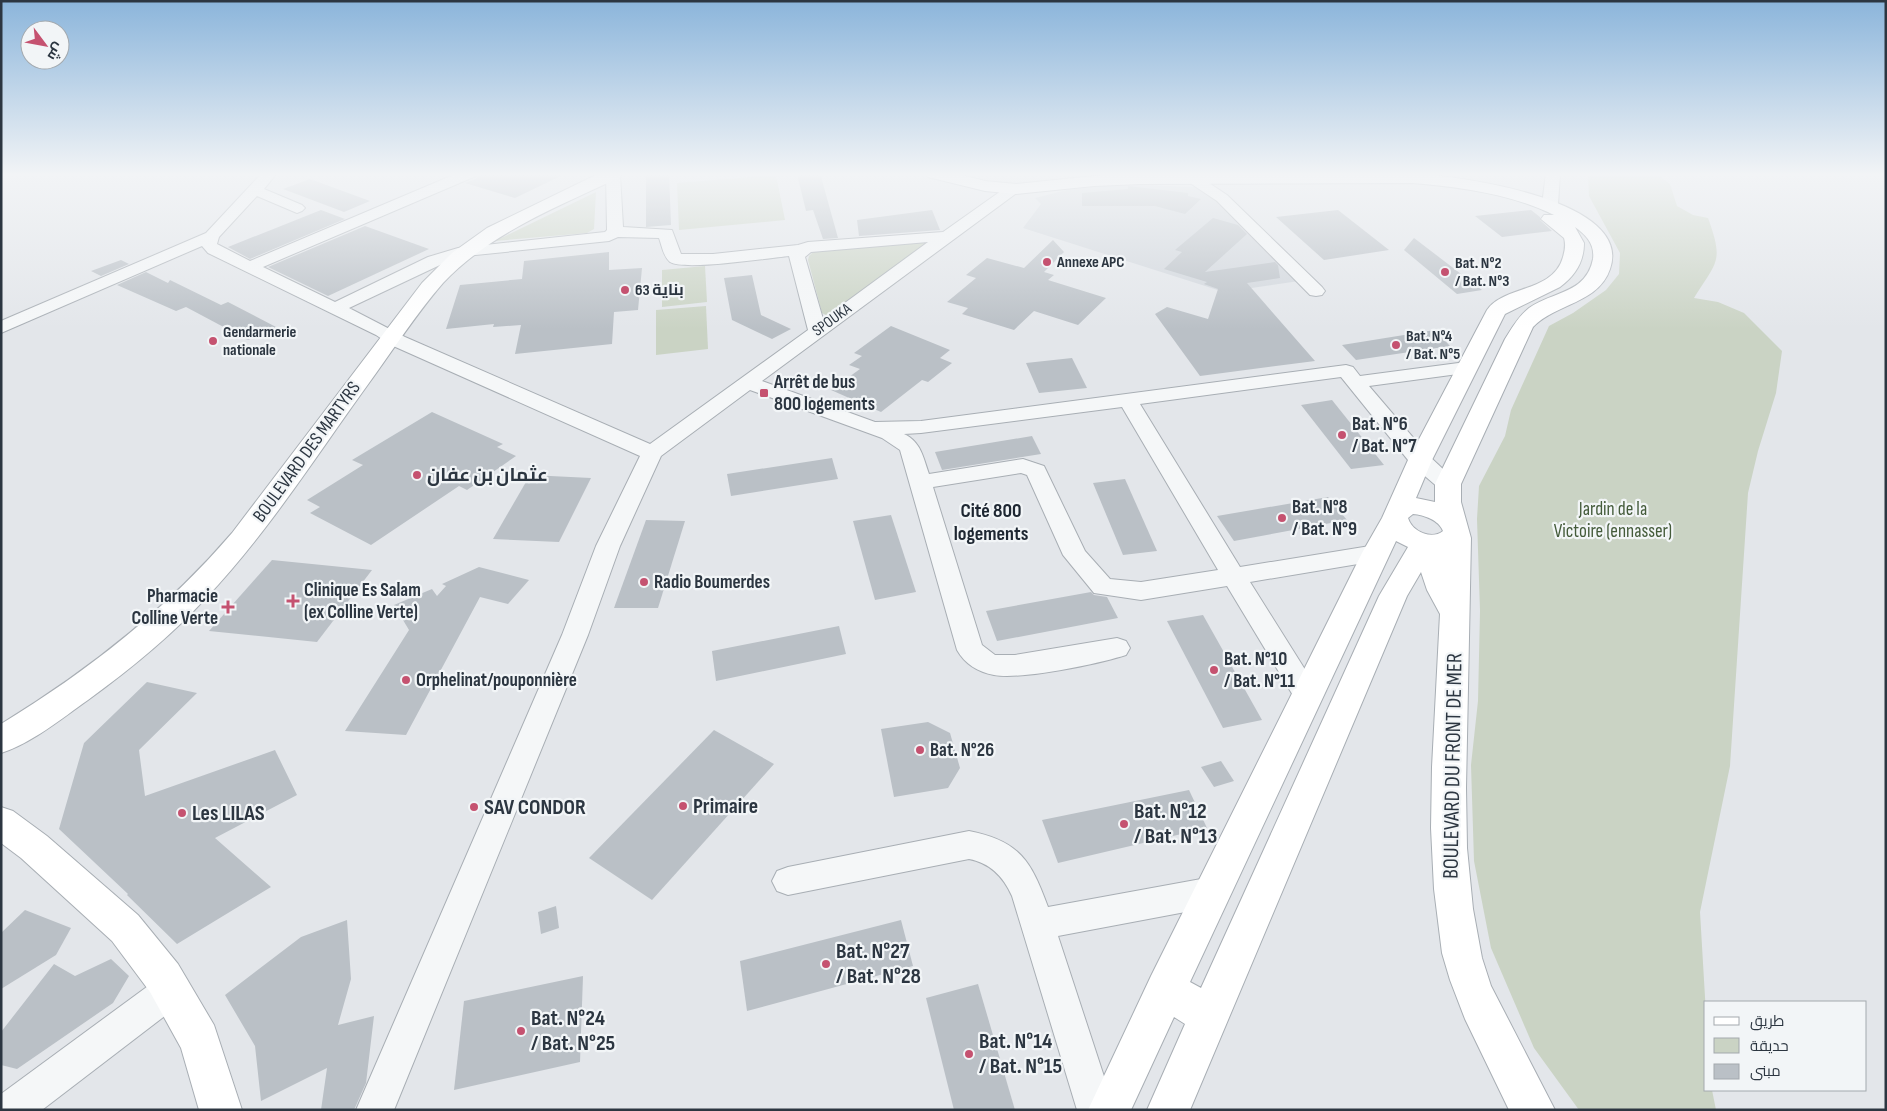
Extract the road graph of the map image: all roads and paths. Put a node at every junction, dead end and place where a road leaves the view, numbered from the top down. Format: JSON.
{"nodes":[{"id":1,"x":222,"y":225,"type":"edge"},
{"id":2,"x":349,"y":225,"type":"edge"},
{"id":3,"x":508,"y":225,"type":"edge"},
{"id":4,"x":615,"y":225,"type":"edge"},
{"id":5,"x":962,"y":225,"type":"edge"},
{"id":6,"x":1249,"y":225,"type":"edge"},
{"id":7,"x":1560,"y":225,"type":"edge"},
{"id":8,"x":1582,"y":225,"type":"edge"},
{"id":9,"x":615,"y":232,"type":"junction"},
{"id":10,"x":212,"y":236,"type":"junction"},
{"id":11,"x":946,"y":236,"type":"junction"},
{"id":12,"x":802,"y":250,"type":"junction"},
{"id":13,"x":464,"y":251,"type":"junction"},
{"id":14,"x":249,"y":267,"type":"junction"},
{"id":15,"x":1316,"y":291,"type":"dead end"},
{"id":16,"x":334,"y":309,"type":"junction"},
{"id":17,"x":1,"y":328,"type":"edge"},
{"id":18,"x":817,"y":331,"type":"junction"},
{"id":19,"x":392,"y":337,"type":"junction"},
{"id":20,"x":1466,"y":368,"type":"junction"},
{"id":21,"x":1356,"y":382,"type":"junction"},
{"id":22,"x":749,"y":383,"type":"junction"},
{"id":23,"x":1128,"y":400,"type":"junction"},
{"id":24,"x":871,"y":428,"type":"junction"},
{"id":25,"x":652,"y":453,"type":"junction"},
{"id":26,"x":1420,"y":460,"type":"junction"},
{"id":27,"x":920,"y":482,"type":"junction"},
{"id":28,"x":1448,"y":484,"type":"junction"},
{"id":29,"x":1396,"y":515,"type":"junction"},
{"id":30,"x":1456,"y":528,"type":"junction"},
{"id":31,"x":1427,"y":544,"type":"junction"},
{"id":32,"x":1376,"y":553,"type":"junction"},
{"id":33,"x":1234,"y":576,"type":"junction"},
{"id":34,"x":1456,"y":615,"type":"junction"},
{"id":35,"x":1117,"y":648,"type":"dead end"},
{"id":36,"x":1307,"y":695,"type":"junction"},
{"id":37,"x":1,"y":740,"type":"edge"},
{"id":38,"x":3,"y":828,"type":"edge"},
{"id":39,"x":788,"y":881,"type":"dead end"},
{"id":40,"x":1212,"y":892,"type":"junction"},
{"id":41,"x":1038,"y":924,"type":"junction"},
{"id":42,"x":171,"y":990,"type":"junction"},
{"id":43,"x":1165,"y":990,"type":"junction"},
{"id":44,"x":1210,"y":1016,"type":"junction"},
{"id":45,"x":11,"y":1110,"type":"edge"},
{"id":46,"x":221,"y":1110,"type":"edge"},
{"id":47,"x":375,"y":1110,"type":"edge"},
{"id":48,"x":1096,"y":1110,"type":"edge"},
{"id":49,"x":1109,"y":1110,"type":"edge"},
{"id":50,"x":1168,"y":1110,"type":"edge"},
{"id":51,"x":1534,"y":1110,"type":"edge"}],
"edges":[{"from":1,"to":10,"type":"street"},
{"from":2,"to":14,"type":"street"},
{"from":3,"to":13,"type":"main road","name":"BOULEVARD DES MARTYRS"},
{"from":4,"to":9,"type":"street"},
{"from":5,"to":11,"type":"street","name":"SPOUKA"},
{"from":6,"to":15,"type":"street"},
{"from":7,"to":20,"type":"main road"},
{"from":8,"to":28,"type":"main road"},
{"from":9,"to":12,"type":"street"},
{"from":9,"to":13,"type":"street"},
{"from":10,"to":14,"type":"street"},
{"from":10,"to":17,"type":"street"},
{"from":11,"to":12,"type":"street"},
{"from":11,"to":18,"type":"street","name":"SPOUKA"},
{"from":12,"to":18,"type":"street"},
{"from":13,"to":16,"type":"street"},
{"from":13,"to":19,"type":"main road","name":"BOULEVARD DES MARTYRS"},
{"from":14,"to":16,"type":"street"},
{"from":16,"to":19,"type":"street"},
{"from":18,"to":22,"type":"street","name":"SPOUKA"},
{"from":19,"to":25,"type":"street"},
{"from":19,"to":37,"type":"main road","name":"BOULEVARD DES MARTYRS"},
{"from":20,"to":21,"type":"street"},
{"from":20,"to":26,"type":"main road"},
{"from":21,"to":23,"type":"street"},
{"from":21,"to":26,"type":"street"},
{"from":22,"to":24,"type":"street"},
{"from":22,"to":25,"type":"street","name":"SPOUKA"},
{"from":23,"to":24,"type":"street"},
{"from":23,"to":33,"type":"street"},
{"from":24,"to":27,"type":"street"},
{"from":25,"to":47,"type":"street"},
{"from":26,"to":28,"type":"street"},
{"from":26,"to":29,"type":"main road"},
{"from":27,"to":33,"type":"street"},
{"from":27,"to":35,"type":"street"},
{"from":28,"to":30,"type":"main road","name":"BOULEVARD DU FRONT DE MER"},
{"from":29,"to":30,"type":"main road"},
{"from":29,"to":31,"type":"main road"},
{"from":29,"to":32,"type":"main road"},
{"from":30,"to":31,"type":"main road"},
{"from":30,"to":34,"type":"main road","name":"BOULEVARD DU FRONT DE MER"},
{"from":31,"to":34,"type":"main road"},
{"from":31,"to":44,"type":"main road"},
{"from":32,"to":33,"type":"street"},
{"from":32,"to":36,"type":"main road"},
{"from":33,"to":36,"type":"street"},
{"from":34,"to":51,"type":"main road","name":"BOULEVARD DU FRONT DE MER"},
{"from":36,"to":40,"type":"main road"},
{"from":38,"to":42,"type":"main road"},
{"from":39,"to":41,"type":"street"},
{"from":40,"to":41,"type":"street"},
{"from":40,"to":43,"type":"main road"},
{"from":41,"to":48,"type":"street"},
{"from":42,"to":45,"type":"street"},
{"from":42,"to":46,"type":"main road"},
{"from":43,"to":44,"type":"main road"},
{"from":43,"to":49,"type":"main road"},
{"from":44,"to":50,"type":"main road"}]}
